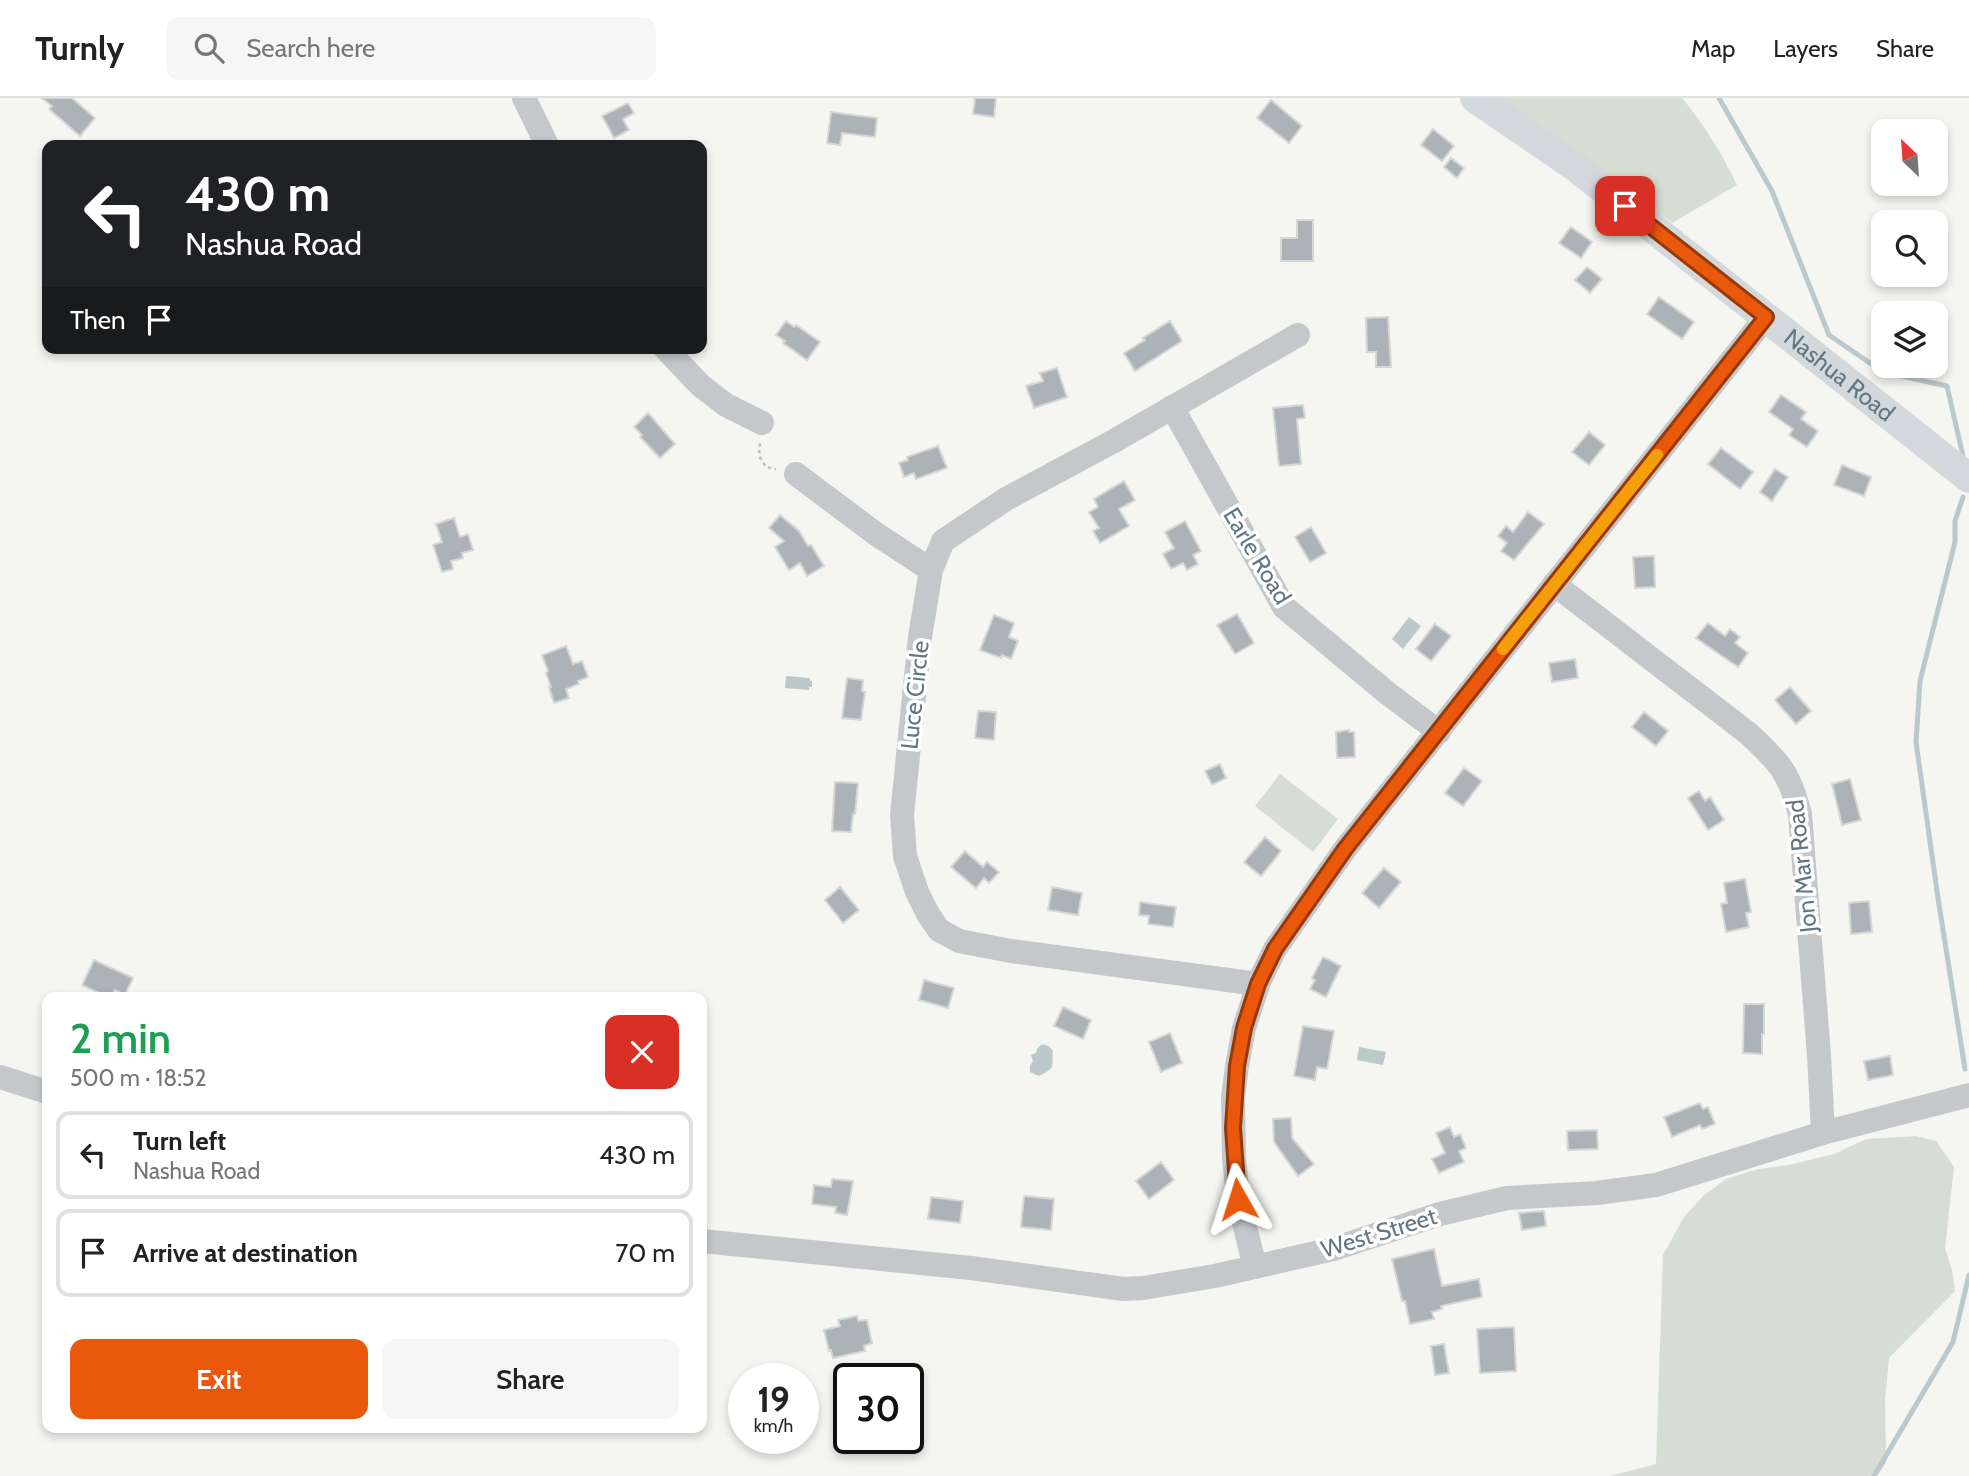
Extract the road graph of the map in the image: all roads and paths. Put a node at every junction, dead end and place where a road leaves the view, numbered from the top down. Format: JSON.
{"nodes":[{"id":1,"x":524,"y":98,"type":"edge"},
{"id":2,"x":1475,"y":98,"type":"edge"},
{"id":3,"x":545,"y":140,"type":"edge"},
{"id":4,"x":1766,"y":317,"type":"junction"},
{"id":5,"x":1298,"y":335,"type":"dead end"},
{"id":6,"x":671,"y":354,"type":"edge"},
{"id":7,"x":1172,"y":407,"type":"junction"},
{"id":8,"x":762,"y":423,"type":"joint"},
{"id":9,"x":796,"y":474,"type":"joint"},
{"id":10,"x":1969,"y":478,"type":"edge"},
{"id":11,"x":931,"y":570,"type":"junction"},
{"id":12,"x":1554,"y":584,"type":"junction"},
{"id":13,"x":1438,"y":732,"type":"junction"},
{"id":14,"x":1258,"y":984,"type":"junction"},
{"id":15,"x":0,"y":1077,"type":"edge"},
{"id":16,"x":42,"y":1090,"type":"edge"},
{"id":17,"x":1969,"y":1095,"type":"edge"},
{"id":18,"x":1824,"y":1133,"type":"junction"},
{"id":19,"x":707,"y":1242,"type":"edge"},
{"id":20,"x":1255,"y":1267,"type":"junction"}],
"edges":[{"from":1,"to":3,"type":"street"},
{"from":2,"to":4,"type":"main road","name":"Nashua Road"},
{"from":4,"to":10,"type":"main road","name":"Nashua Road"},
{"from":4,"to":12,"type":"street"},
{"from":5,"to":7,"type":"street","name":"Luce Circle"},
{"from":6,"to":8,"type":"street"},
{"from":7,"to":11,"type":"street","name":"Luce Circle"},
{"from":7,"to":13,"type":"street","name":"Earle Road"},
{"from":8,"to":9,"type":"path"},
{"from":9,"to":11,"type":"street"},
{"from":11,"to":14,"type":"street","name":"Luce Circle"},
{"from":12,"to":13,"type":"street"},
{"from":12,"to":18,"type":"street","name":"Jon Mar Road"},
{"from":13,"to":14,"type":"street"},
{"from":14,"to":20,"type":"street"},
{"from":15,"to":16,"type":"street"},
{"from":17,"to":18,"type":"street","name":"West Street"},
{"from":18,"to":20,"type":"street","name":"West Street"},
{"from":19,"to":20,"type":"street","name":"West Street"}]}
